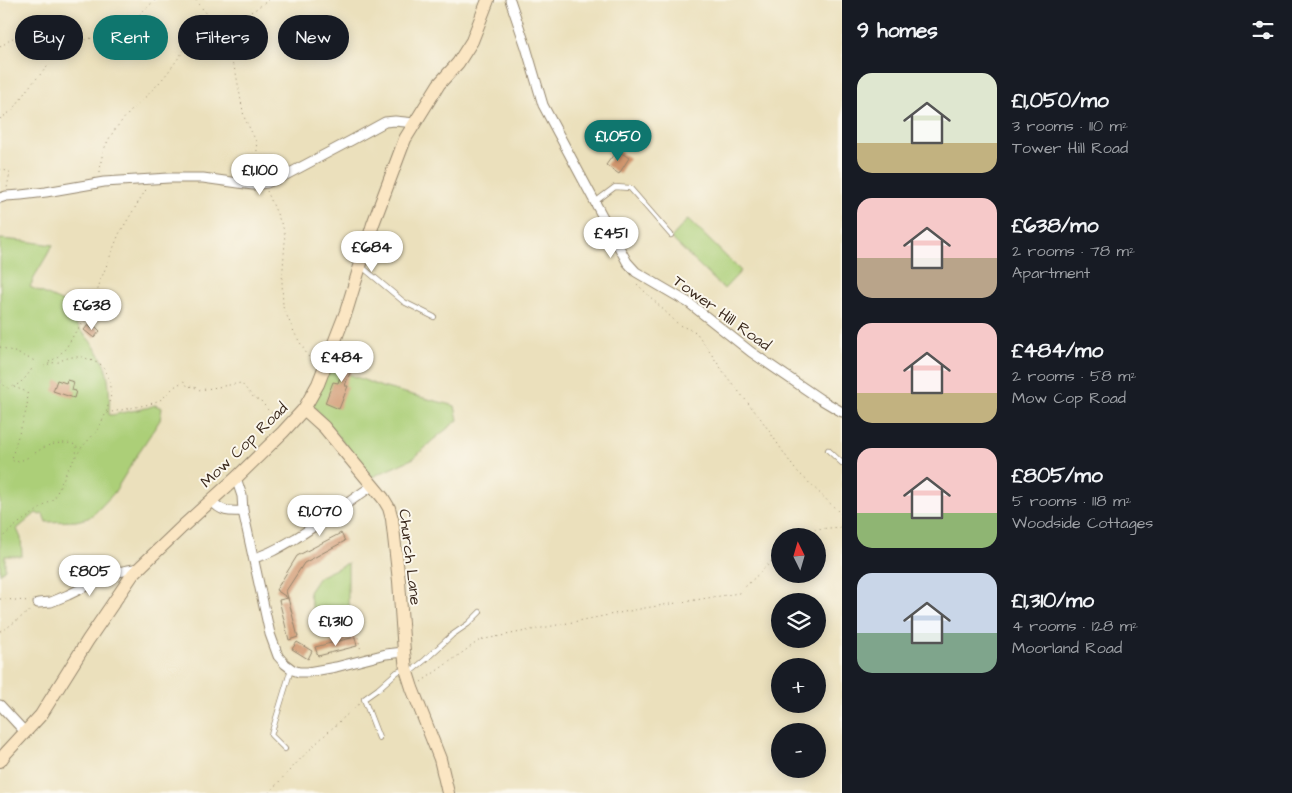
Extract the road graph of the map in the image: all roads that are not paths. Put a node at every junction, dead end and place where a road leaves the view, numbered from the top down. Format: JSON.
{"nodes":[{"id":1,"x":488,"y":0,"type":"edge"},
{"id":2,"x":510,"y":0,"type":"edge"},
{"id":3,"x":415,"y":123,"type":"junction"},
{"id":4,"x":3,"y":197,"type":"edge"},
{"id":5,"x":595,"y":202,"type":"junction"},
{"id":6,"x":671,"y":235,"type":"dead end"},
{"id":7,"x":360,"y":265,"type":"junction"},
{"id":8,"x":434,"y":317,"type":"dead end"},
{"id":9,"x":304,"y":410,"type":"junction"},
{"id":10,"x":842,"y":412,"type":"edge"},
{"id":11,"x":828,"y":450,"type":"dead end"},
{"id":12,"x":842,"y":463,"type":"edge"},
{"id":13,"x":236,"y":478,"type":"junction"},
{"id":14,"x":372,"y":486,"type":"junction"},
{"id":15,"x":211,"y":500,"type":"junction"},
{"id":16,"x":243,"y":511,"type":"junction"},
{"id":17,"x":254,"y":558,"type":"junction"},
{"id":18,"x":139,"y":568,"type":"junction"},
{"id":19,"x":38,"y":603,"type":"road end"},
{"id":20,"x":480,"y":612,"type":"dead end"},
{"id":21,"x":404,"y":652,"type":"junction"},
{"id":22,"x":291,"y":669,"type":"junction"},
{"id":23,"x":407,"y":671,"type":"junction"},
{"id":24,"x":0,"y":705,"type":"edge"},
{"id":25,"x":25,"y":732,"type":"junction"},
{"id":26,"x":379,"y":738,"type":"dead end"},
{"id":27,"x":285,"y":749,"type":"dead end"},
{"id":28,"x":2,"y":756,"type":"edge"},
{"id":29,"x":448,"y":793,"type":"edge"}],
"edges":[{"from":1,"to":3,"type":"street","name":"Mow Cop Road"},
{"from":2,"to":5,"type":"street","name":"Tower Hill Road"},
{"from":3,"to":4,"type":"street"},
{"from":3,"to":7,"type":"street","name":"Mow Cop Road"},
{"from":5,"to":6,"type":"lane"},
{"from":5,"to":10,"type":"street","name":"Tower Hill Road"},
{"from":7,"to":8,"type":"lane"},
{"from":7,"to":9,"type":"street","name":"Mow Cop Road"},
{"from":9,"to":13,"type":"street","name":"Mow Cop Road"},
{"from":9,"to":14,"type":"street","name":"Church Lane"},
{"from":11,"to":12,"type":"lane"},
{"from":13,"to":15,"type":"street","name":"Mow Cop Road"},
{"from":13,"to":16,"type":"street"},
{"from":14,"to":17,"type":"street"},
{"from":14,"to":21,"type":"street","name":"Church Lane"},
{"from":15,"to":16,"type":"street"},
{"from":15,"to":18,"type":"street","name":"Mow Cop Road"},
{"from":16,"to":17,"type":"street"},
{"from":17,"to":22,"type":"street"},
{"from":18,"to":19,"type":"street"},
{"from":18,"to":25,"type":"street","name":"Mow Cop Road"},
{"from":20,"to":23,"type":"lane"},
{"from":21,"to":22,"type":"street"},
{"from":21,"to":23,"type":"street","name":"Church Lane"},
{"from":22,"to":27,"type":"lane"},
{"from":23,"to":26,"type":"lane"},
{"from":23,"to":29,"type":"street","name":"Church Lane"},
{"from":24,"to":25,"type":"street"},
{"from":25,"to":28,"type":"street","name":"Mow Cop Road"}]}
